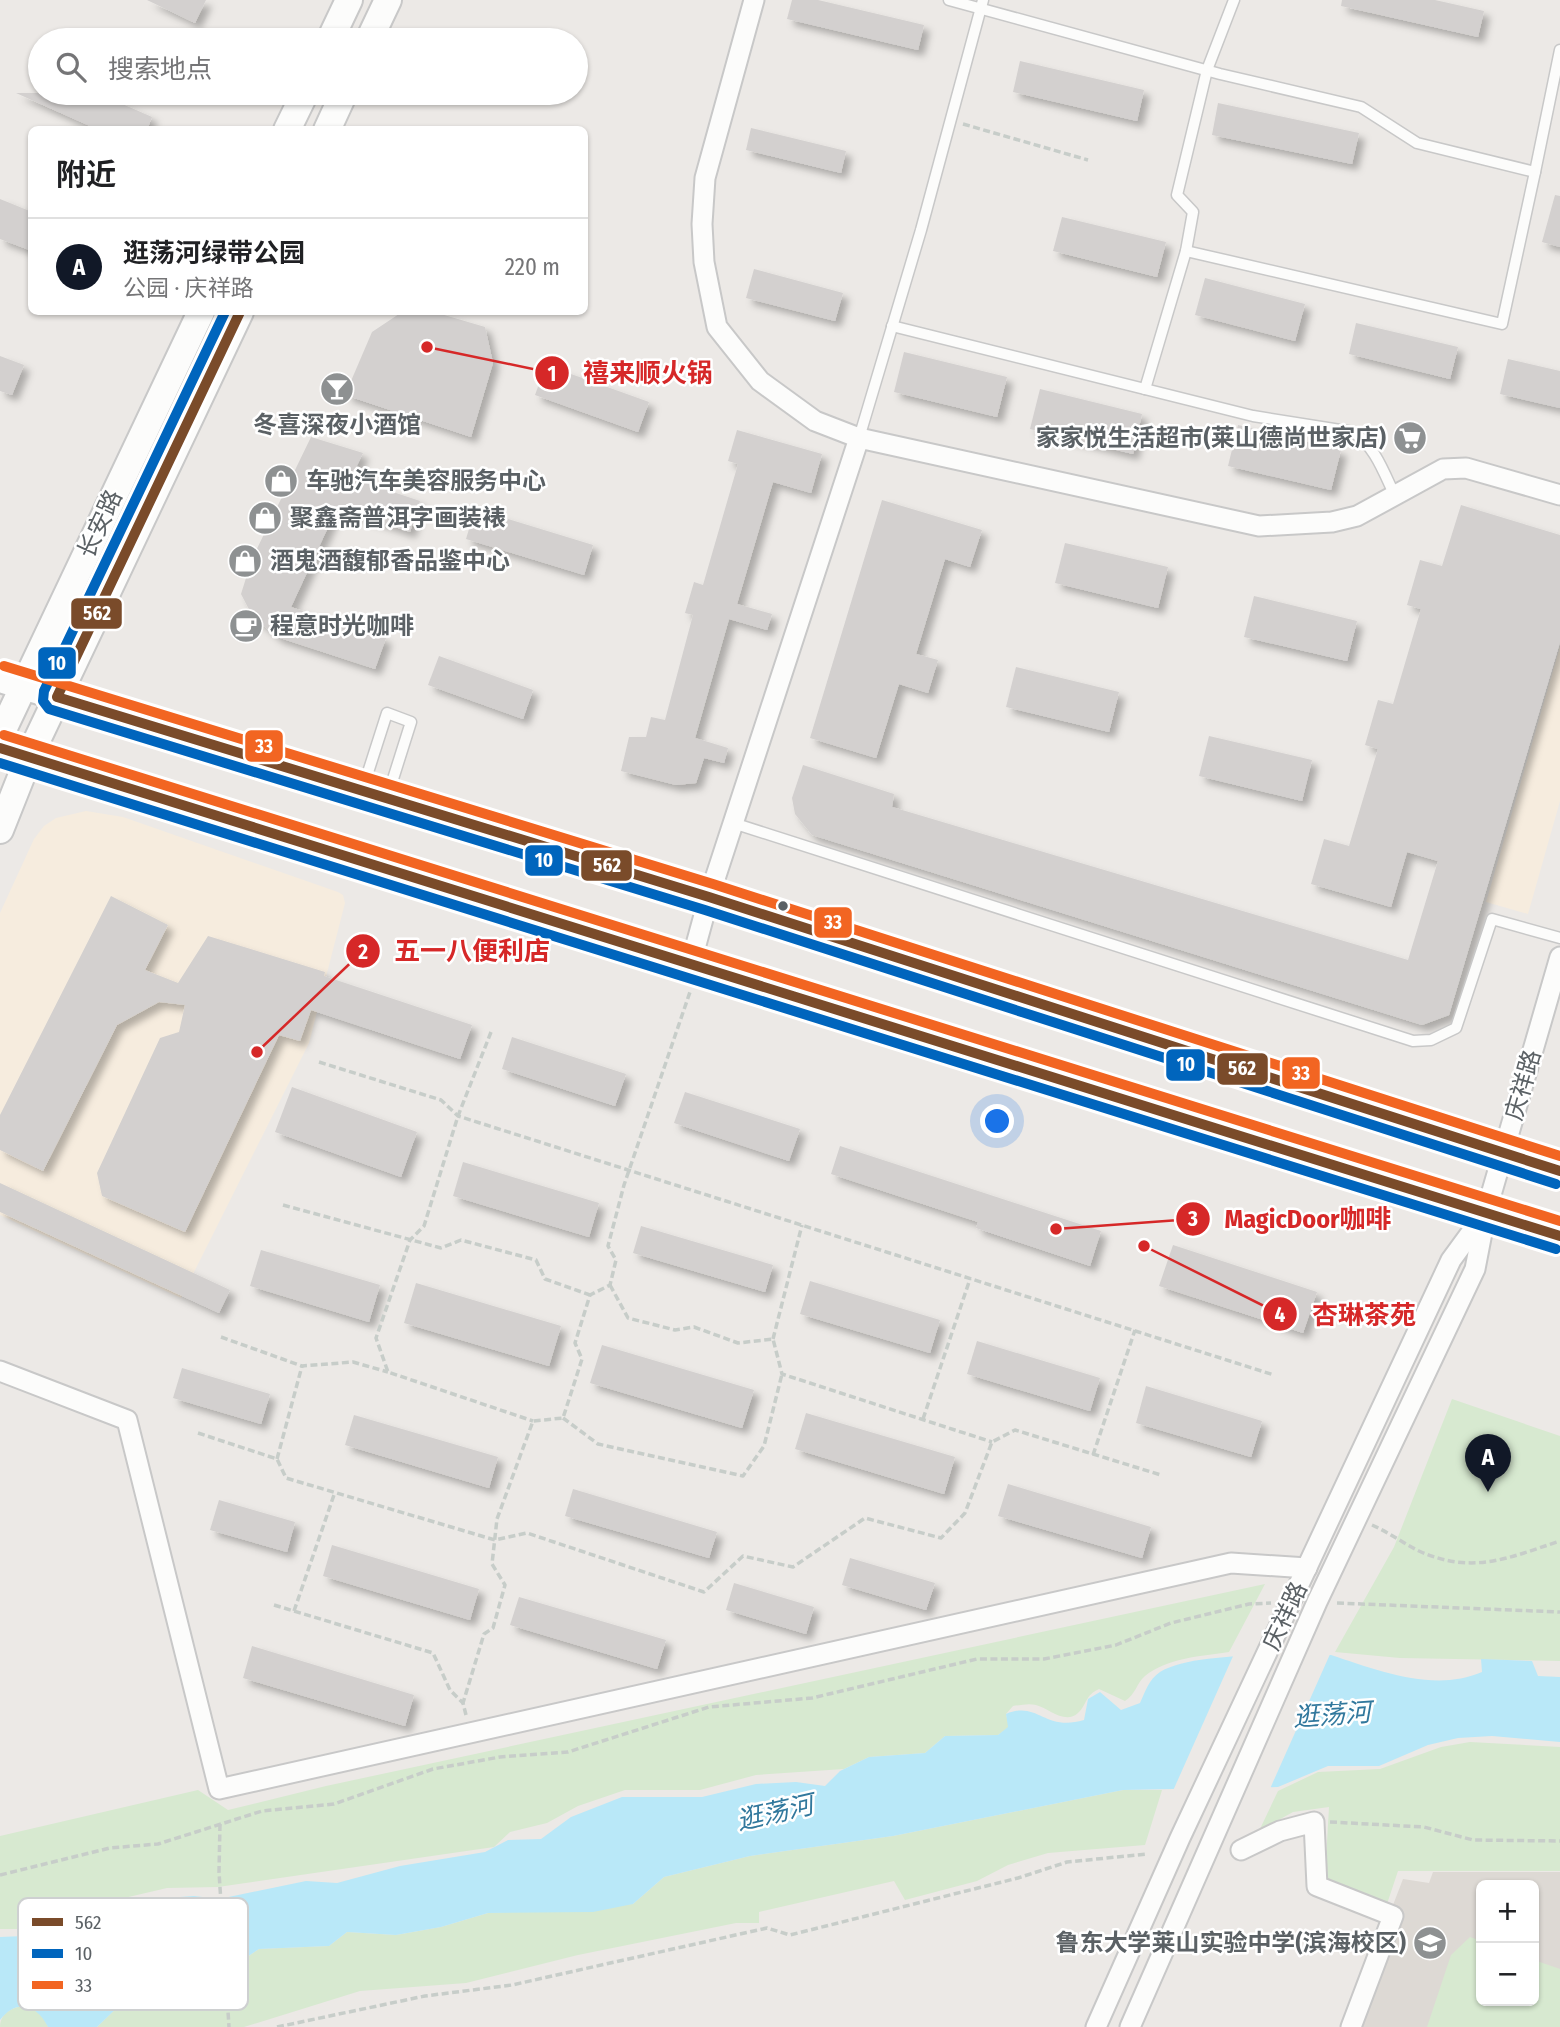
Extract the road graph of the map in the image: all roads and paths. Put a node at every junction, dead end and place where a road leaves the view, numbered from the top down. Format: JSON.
{"nodes":[{"id":1,"x":349,"y":0,"type":"edge"},
{"id":2,"x":388,"y":0,"type":"edge"},
{"id":3,"x":754,"y":0,"type":"edge"},
{"id":4,"x":949,"y":0,"type":"edge"},
{"id":5,"x":1234,"y":0,"type":"edge"},
{"id":6,"x":982,"y":4,"type":"edge"},
{"id":7,"x":336,"y":28,"type":"edge"},
{"id":8,"x":375,"y":28,"type":"edge"},
{"id":9,"x":1560,"y":50,"type":"edge"},
{"id":10,"x":1207,"y":70,"type":"junction"},
{"id":11,"x":299,"y":105,"type":"edge"},
{"id":12,"x":338,"y":105,"type":"edge"},
{"id":13,"x":950,"y":120,"type":"junction"},
{"id":14,"x":289,"y":126,"type":"edge"},
{"id":15,"x":329,"y":126,"type":"edge"},
{"id":16,"x":1088,"y":160,"type":"dead end"},
{"id":17,"x":1535,"y":172,"type":"junction"},
{"id":18,"x":1186,"y":251,"type":"junction"},
{"id":19,"x":199,"y":315,"type":"edge"},
{"id":20,"x":239,"y":315,"type":"edge"},
{"id":21,"x":892,"y":326,"type":"junction"},
{"id":22,"x":1145,"y":389,"type":"junction"},
{"id":23,"x":859,"y":438,"type":"junction"},
{"id":24,"x":1560,"y":495,"type":"edge"},
{"id":25,"x":1395,"y":496,"type":"junction"},
{"id":26,"x":11,"y":682,"type":"edge"},
{"id":27,"x":57,"y":697,"type":"junction"},
{"id":28,"x":0,"y":736,"type":"edge"},
{"id":29,"x":0,"y":748,"type":"edge"},
{"id":30,"x":29,"y":757,"type":"junction"},
{"id":31,"x":362,"y":791,"type":"junction"},
{"id":32,"x":387,"y":799,"type":"junction"},
{"id":33,"x":733,"y":823,"type":"junction"},
{"id":34,"x":0,"y":830,"type":"edge"},
{"id":35,"x":709,"y":897,"type":"junction"},
{"id":36,"x":1560,"y":937,"type":"edge"},
{"id":37,"x":1560,"y":957,"type":"edge"},
{"id":38,"x":691,"y":963,"type":"junction"},
{"id":39,"x":690,"y":992,"type":"dead end"},
{"id":40,"x":491,"y":1032,"type":"dead end"},
{"id":41,"x":319,"y":1062,"type":"dead end"},
{"id":42,"x":458,"y":1116,"type":"junction"},
{"id":43,"x":1504,"y":1153,"type":"junction"},
{"id":44,"x":629,"y":1170,"type":"junction"},
{"id":45,"x":1560,"y":1171,"type":"edge"},
{"id":46,"x":283,"y":1205,"type":"dead end"},
{"id":47,"x":1486,"y":1212,"type":"junction"},
{"id":48,"x":802,"y":1225,"type":"junction"},
{"id":49,"x":1560,"y":1236,"type":"edge"},
{"id":50,"x":410,"y":1240,"type":"junction"},
{"id":51,"x":970,"y":1278,"type":"junction"},
{"id":52,"x":610,"y":1284,"type":"junction"},
{"id":53,"x":590,"y":1295,"type":"junction"},
{"id":54,"x":1135,"y":1330,"type":"junction"},
{"id":55,"x":221,"y":1337,"type":"dead end"},
{"id":56,"x":773,"y":1339,"type":"junction"},
{"id":57,"x":302,"y":1366,"type":"junction"},
{"id":58,"x":0,"y":1371,"type":"edge"},
{"id":59,"x":388,"y":1372,"type":"junction"},
{"id":60,"x":782,"y":1374,"type":"junction"},
{"id":61,"x":1274,"y":1375,"type":"dead end"},
{"id":62,"x":563,"y":1418,"type":"junction"},
{"id":63,"x":923,"y":1419,"type":"junction"},
{"id":64,"x":533,"y":1421,"type":"junction"},
{"id":65,"x":198,"y":1433,"type":"dead end"},
{"id":66,"x":992,"y":1442,"type":"junction"},
{"id":67,"x":1093,"y":1455,"type":"junction"},
{"id":68,"x":277,"y":1459,"type":"junction"},
{"id":69,"x":1161,"y":1475,"type":"dead end"},
{"id":70,"x":335,"y":1492,"type":"junction"},
{"id":71,"x":1357,"y":1518,"type":"junction"},
{"id":72,"x":495,"y":1540,"type":"junction"},
{"id":73,"x":1560,"y":1541,"type":"edge"},
{"id":74,"x":1307,"y":1568,"type":"junction"},
{"id":75,"x":1292,"y":1601,"type":"junction"},
{"id":76,"x":1317,"y":1602,"type":"junction"},
{"id":77,"x":274,"y":1605,"type":"dead end"},
{"id":78,"x":294,"y":1611,"type":"junction"},
{"id":79,"x":1560,"y":1612,"type":"edge"},
{"id":80,"x":463,"y":1703,"type":"junction"},
{"id":81,"x":469,"y":1732,"type":"junction"},
{"id":82,"x":1314,"y":1822,"type":"junction"},
{"id":83,"x":220,"y":1824,"type":"junction"},
{"id":84,"x":1560,"y":1841,"type":"edge"},
{"id":85,"x":1241,"y":1850,"type":"dead end"},
{"id":86,"x":1147,"y":1854,"type":"dead end"},
{"id":87,"x":0,"y":1875,"type":"edge"},
{"id":88,"x":221,"y":1898,"type":"edge"},
{"id":89,"x":277,"y":2027,"type":"edge"},
{"id":90,"x":1096,"y":2027,"type":"edge"},
{"id":91,"x":1130,"y":2027,"type":"edge"},
{"id":92,"x":1351,"y":2027,"type":"edge"}],
"edges":[{"from":1,"to":7,"type":"street"},
{"from":2,"to":8,"type":"street"},
{"from":3,"to":23,"type":"street"},
{"from":4,"to":6,"type":"lane"},
{"from":5,"to":10,"type":"lane"},
{"from":6,"to":10,"type":"lane"},
{"from":6,"to":13,"type":"lane"},
{"from":9,"to":17,"type":"lane"},
{"from":10,"to":17,"type":"lane"},
{"from":10,"to":18,"type":"lane"},
{"from":11,"to":14,"type":"street"},
{"from":12,"to":15,"type":"street"},
{"from":13,"to":16,"type":"path"},
{"from":13,"to":21,"type":"lane"},
{"from":17,"to":18,"type":"lane"},
{"from":18,"to":22,"type":"lane"},
{"from":19,"to":26,"type":"street","name":"长安路"},
{"from":20,"to":27,"type":"street","name":"长安路"},
{"from":21,"to":22,"type":"lane"},
{"from":21,"to":23,"type":"lane"},
{"from":22,"to":25,"type":"lane"},
{"from":23,"to":25,"type":"street"},
{"from":23,"to":33,"type":"street"},
{"from":24,"to":25,"type":"street"},
{"from":26,"to":27,"type":"street"},
{"from":26,"to":28,"type":"street","name":"长安路"},
{"from":27,"to":30,"type":"street","name":"长安路"},
{"from":27,"to":31,"type":"street"},
{"from":29,"to":30,"type":"street"},
{"from":30,"to":34,"type":"street","name":"长安路"},
{"from":30,"to":38,"type":"street"},
{"from":31,"to":32,"type":"street"},
{"from":31,"to":32,"type":"lane"},
{"from":32,"to":35,"type":"street"},
{"from":33,"to":35,"type":"street"},
{"from":33,"to":36,"type":"lane"},
{"from":35,"to":38,"type":"street"},
{"from":35,"to":43,"type":"street"},
{"from":37,"to":43,"type":"street","name":"庆祥路"},
{"from":38,"to":47,"type":"street"},
{"from":39,"to":44,"type":"path"},
{"from":40,"to":42,"type":"path"},
{"from":41,"to":42,"type":"path"},
{"from":42,"to":44,"type":"path"},
{"from":42,"to":50,"type":"path"},
{"from":43,"to":45,"type":"street"},
{"from":43,"to":47,"type":"street","name":"庆祥路"},
{"from":44,"to":48,"type":"path"},
{"from":44,"to":52,"type":"path"},
{"from":46,"to":50,"type":"path"},
{"from":47,"to":49,"type":"street"},
{"from":47,"to":71,"type":"street","name":"庆祥路"},
{"from":47,"to":74,"type":"street","name":"庆祥路"},
{"from":48,"to":51,"type":"path"},
{"from":48,"to":56,"type":"path"},
{"from":50,"to":53,"type":"path"},
{"from":50,"to":59,"type":"path"},
{"from":51,"to":54,"type":"path"},
{"from":51,"to":63,"type":"path"},
{"from":52,"to":53,"type":"path"},
{"from":52,"to":56,"type":"path"},
{"from":53,"to":62,"type":"path"},
{"from":54,"to":61,"type":"path"},
{"from":54,"to":67,"type":"path"},
{"from":55,"to":57,"type":"path"},
{"from":56,"to":60,"type":"path"},
{"from":57,"to":59,"type":"path"},
{"from":57,"to":68,"type":"path"},
{"from":58,"to":81,"type":"street"},
{"from":59,"to":64,"type":"path"},
{"from":60,"to":62,"type":"path"},
{"from":60,"to":63,"type":"path"},
{"from":62,"to":64,"type":"path"},
{"from":63,"to":66,"type":"path"},
{"from":64,"to":72,"type":"path"},
{"from":65,"to":68,"type":"path"},
{"from":66,"to":67,"type":"path"},
{"from":66,"to":72,"type":"path"},
{"from":67,"to":69,"type":"path"},
{"from":68,"to":70,"type":"path"},
{"from":70,"to":72,"type":"path"},
{"from":70,"to":78,"type":"path"},
{"from":71,"to":73,"type":"path"},
{"from":71,"to":76,"type":"street","name":"庆祥路"},
{"from":72,"to":80,"type":"path"},
{"from":74,"to":75,"type":"street","name":"庆祥路"},
{"from":74,"to":81,"type":"street"},
{"from":75,"to":83,"type":"path"},
{"from":75,"to":90,"type":"street","name":"庆祥路"},
{"from":76,"to":79,"type":"path"},
{"from":76,"to":91,"type":"street","name":"庆祥路"},
{"from":77,"to":78,"type":"path"},
{"from":78,"to":80,"type":"path"},
{"from":80,"to":81,"type":"path"},
{"from":82,"to":84,"type":"path"},
{"from":82,"to":85,"type":"street"},
{"from":82,"to":92,"type":"street"},
{"from":83,"to":87,"type":"path"},
{"from":83,"to":88,"type":"path"},
{"from":86,"to":89,"type":"path"}]}
